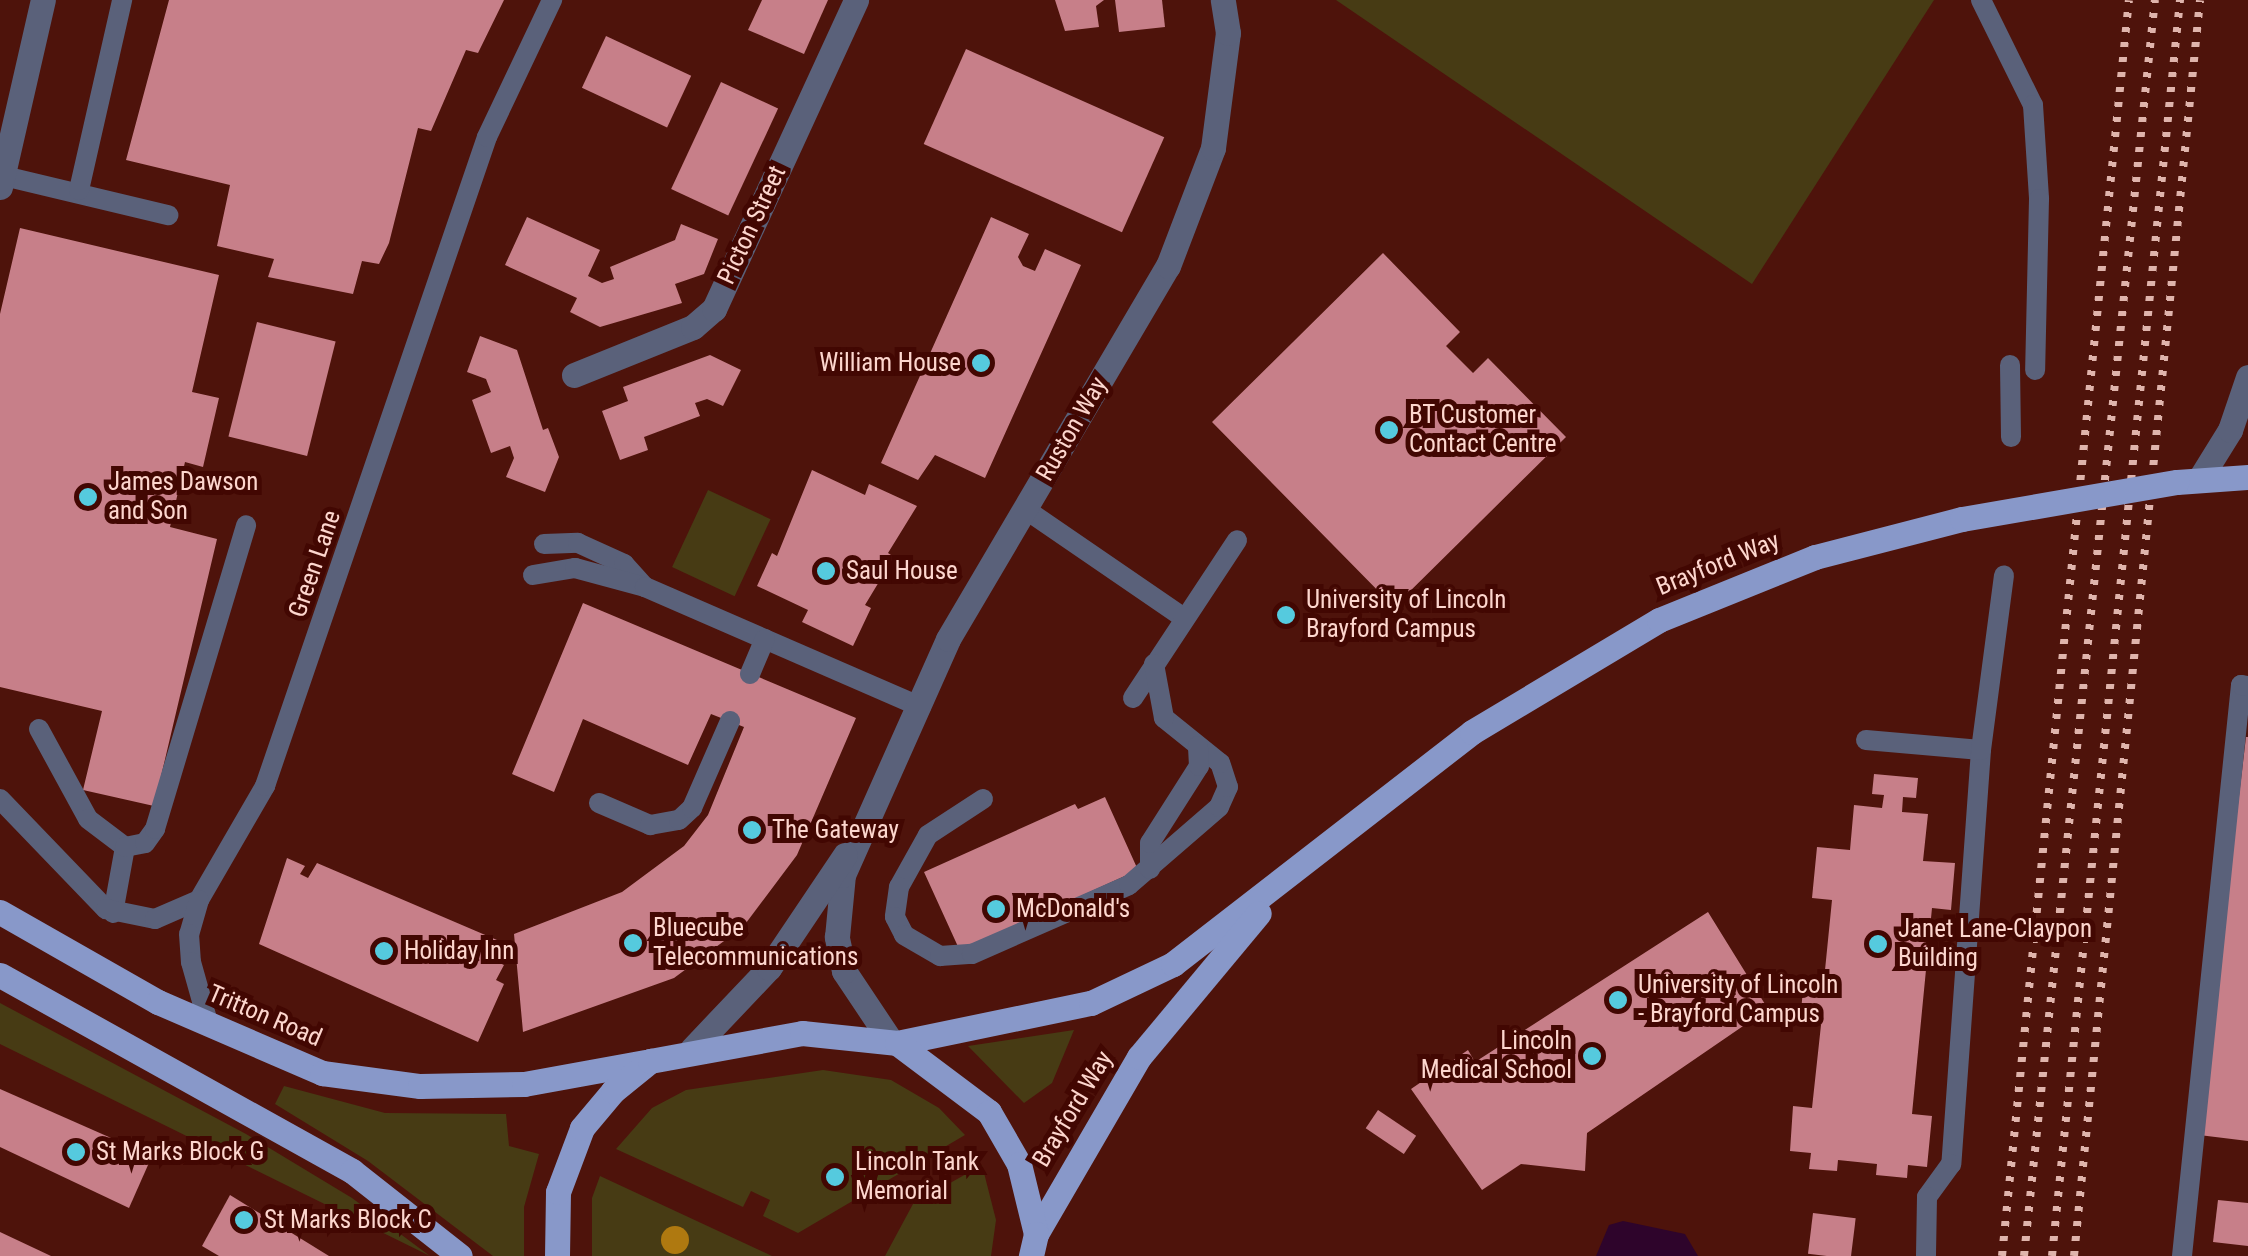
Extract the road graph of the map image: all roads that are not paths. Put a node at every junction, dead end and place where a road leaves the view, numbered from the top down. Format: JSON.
{"nodes":[{"id":1,"x":43,"y":0,"type":"edge"},
{"id":2,"x":122,"y":0,"type":"edge"},
{"id":3,"x":552,"y":0,"type":"edge"},
{"id":4,"x":856,"y":0,"type":"edge"},
{"id":5,"x":1223,"y":0,"type":"edge"},
{"id":6,"x":1981,"y":0,"type":"edge"},
{"id":7,"x":2,"y":182,"type":"edge"},
{"id":8,"x":79,"y":190,"type":"junction"},
{"id":9,"x":168,"y":215,"type":"dead end"},
{"id":10,"x":2010,"y":366,"type":"dead end"},
{"id":11,"x":2035,"y":370,"type":"dead end"},
{"id":12,"x":574,"y":375,"type":"dead end"},
{"id":13,"x":2248,"y":378,"type":"edge"},
{"id":14,"x":2011,"y":436,"type":"dead end"},
{"id":15,"x":2248,"y":477,"type":"edge"},
{"id":16,"x":2188,"y":481,"type":"junction"},
{"id":17,"x":1025,"y":509,"type":"junction"},
{"id":18,"x":246,"y":525,"type":"dead end"},
{"id":19,"x":1237,"y":540,"type":"dead end"},
{"id":20,"x":544,"y":544,"type":"dead end"},
{"id":21,"x":533,"y":575,"type":"dead end"},
{"id":22,"x":2004,"y":576,"type":"dead end"},
{"id":23,"x":645,"y":587,"type":"junction"},
{"id":24,"x":1183,"y":617,"type":"junction"},
{"id":25,"x":765,"y":639,"type":"junction"},
{"id":26,"x":1154,"y":664,"type":"junction"},
{"id":27,"x":750,"y":674,"type":"dead end"},
{"id":28,"x":2248,"y":686,"type":"edge"},
{"id":29,"x":1133,"y":698,"type":"dead end"},
{"id":30,"x":921,"y":707,"type":"junction"},
{"id":31,"x":730,"y":721,"type":"dead end"},
{"id":32,"x":39,"y":730,"type":"dead end"},
{"id":33,"x":1866,"y":740,"type":"dead end"},
{"id":34,"x":1198,"y":746,"type":"junction"},
{"id":35,"x":1980,"y":750,"type":"junction"},
{"id":36,"x":0,"y":799,"type":"edge"},
{"id":37,"x":983,"y":799,"type":"dead end"},
{"id":38,"x":599,"y":804,"type":"dead end"},
{"id":39,"x":858,"y":840,"type":"junction"},
{"id":40,"x":125,"y":847,"type":"junction"},
{"id":41,"x":1150,"y":869,"type":"junction"},
{"id":42,"x":1285,"y":882,"type":"junction"},
{"id":43,"x":200,"y":900,"type":"junction"},
{"id":44,"x":0,"y":912,"type":"edge"},
{"id":45,"x":114,"y":912,"type":"junction"},
{"id":46,"x":0,"y":975,"type":"edge"},
{"id":47,"x":208,"y":1026,"type":"junction"},
{"id":48,"x":894,"y":1041,"type":"junction"},
{"id":49,"x":692,"y":1049,"type":"junction"},
{"id":50,"x":650,"y":1061,"type":"junction"},
{"id":51,"x":1033,"y":1245,"type":"edge"},
{"id":52,"x":460,"y":1256,"type":"edge"},
{"id":53,"x":558,"y":1256,"type":"edge"},
{"id":54,"x":1926,"y":1256,"type":"edge"},
{"id":55,"x":2182,"y":1256,"type":"edge"}],
"edges":[{"from":1,"to":7,"type":"street"},
{"from":2,"to":8,"type":"lane"},
{"from":3,"to":43,"type":"lane","name":"Green Lane"},
{"from":4,"to":12,"type":"street","name":"Picton Street"},
{"from":5,"to":17,"type":"street","name":"Ruston Way"},
{"from":6,"to":11,"type":"lane"},
{"from":7,"to":8,"type":"lane"},
{"from":8,"to":9,"type":"lane"},
{"from":10,"to":14,"type":"lane"},
{"from":13,"to":16,"type":"street"},
{"from":15,"to":16,"type":"main road","name":"Brayford Way"},
{"from":16,"to":42,"type":"main road","name":"Brayford Way","bridge":true},
{"from":17,"to":24,"type":"lane"},
{"from":17,"to":30,"type":"street","name":"Ruston Way"},
{"from":18,"to":40,"type":"lane"},
{"from":19,"to":24,"type":"lane"},
{"from":20,"to":23,"type":"lane"},
{"from":21,"to":23,"type":"lane"},
{"from":22,"to":35,"type":"lane"},
{"from":23,"to":25,"type":"lane"},
{"from":24,"to":26,"type":"lane"},
{"from":25,"to":27,"type":"lane"},
{"from":25,"to":30,"type":"lane"},
{"from":26,"to":29,"type":"lane"},
{"from":26,"to":34,"type":"lane"},
{"from":28,"to":55,"type":"lane"},
{"from":30,"to":39,"type":"street","name":"Ruston Way"},
{"from":31,"to":38,"type":"lane"},
{"from":32,"to":40,"type":"lane"},
{"from":33,"to":35,"type":"lane"},
{"from":34,"to":41,"type":"lane"},
{"from":34,"to":41,"type":"lane"},
{"from":35,"to":54,"type":"lane"},
{"from":36,"to":45,"type":"lane"},
{"from":37,"to":41,"type":"lane"},
{"from":39,"to":48,"type":"street","name":"Ruston Way"},
{"from":39,"to":49,"type":"street","name":"Ruston Way"},
{"from":40,"to":45,"type":"lane"},
{"from":42,"to":48,"type":"main road","name":"Brayford Way"},
{"from":42,"to":51,"type":"main road","name":"Brayford Way"},
{"from":43,"to":45,"type":"lane"},
{"from":43,"to":47,"type":"lane","name":"Green Lane"},
{"from":44,"to":47,"type":"main road","name":"Tritton Road"},
{"from":46,"to":52,"type":"main road"},
{"from":47,"to":50,"type":"main road","name":"Tritton Road"},
{"from":48,"to":49,"type":"main road","name":"Brayford Way"},
{"from":48,"to":51,"type":"main road"},
{"from":49,"to":50,"type":"main road","name":"Tritton Road"},
{"from":50,"to":53,"type":"main road"}]}
